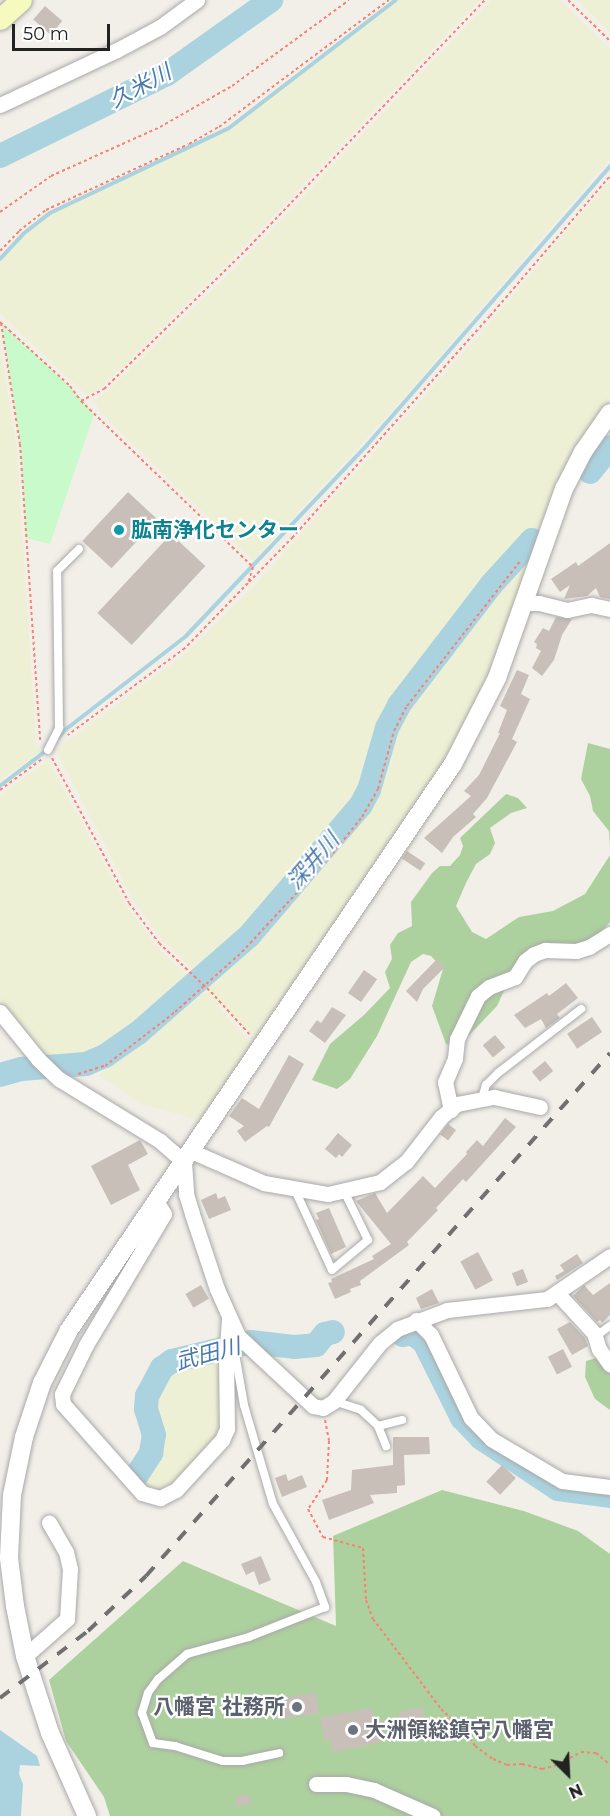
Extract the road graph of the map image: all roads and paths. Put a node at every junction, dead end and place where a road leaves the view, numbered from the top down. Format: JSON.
{"nodes":[{"id":1,"x":21,"y":0,"type":"edge"},
{"id":2,"x":197,"y":0,"type":"edge"},
{"id":3,"x":349,"y":0,"type":"edge"},
{"id":4,"x":389,"y":0,"type":"edge"},
{"id":5,"x":485,"y":0,"type":"edge"},
{"id":6,"x":568,"y":0,"type":"edge"},
{"id":7,"x":0,"y":19,"type":"edge"},
{"id":8,"x":610,"y":41,"type":"edge"},
{"id":9,"x":0,"y":105,"type":"edge"},
{"id":10,"x":610,"y":176,"type":"edge"},
{"id":11,"x":0,"y":212,"type":"edge"},
{"id":12,"x":0,"y":251,"type":"edge"},
{"id":13,"x":1,"y":323,"type":"edge"},
{"id":14,"x":81,"y":401,"type":"junction"},
{"id":15,"x":608,"y":421,"type":"edge"},
{"id":16,"x":79,"y":549,"type":"dead end"},
{"id":17,"x":525,"y":556,"type":"dead end"},
{"id":18,"x":248,"y":583,"type":"junction"},
{"id":19,"x":525,"y":603,"type":"junction"},
{"id":20,"x":610,"y":609,"type":"edge"},
{"id":21,"x":48,"y":750,"type":"junction"},
{"id":22,"x":0,"y":790,"type":"edge"},
{"id":23,"x":610,"y":934,"type":"edge"},
{"id":24,"x":204,"y":986,"type":"junction"},
{"id":25,"x":581,"y":1009,"type":"dead end"},
{"id":26,"x":0,"y":1012,"type":"edge"},
{"id":27,"x":261,"y":1046,"type":"junction"},
{"id":28,"x":54,"y":1075,"type":"junction"},
{"id":29,"x":482,"y":1098,"type":"junction"},
{"id":30,"x":540,"y":1107,"type":"dead end"},
{"id":31,"x":451,"y":1110,"type":"junction"},
{"id":32,"x":187,"y":1156,"type":"junction"},
{"id":33,"x":296,"y":1190,"type":"junction"},
{"id":34,"x":344,"y":1191,"type":"junction"},
{"id":35,"x":156,"y":1200,"type":"junction"},
{"id":36,"x":610,"y":1256,"type":"edge"},
{"id":37,"x":558,"y":1294,"type":"junction"},
{"id":38,"x":229,"y":1320,"type":"junction"},
{"id":39,"x":416,"y":1320,"type":"junction"},
{"id":40,"x":610,"y":1326,"type":"edge"},
{"id":41,"x":596,"y":1336,"type":"junction"},
{"id":42,"x":610,"y":1365,"type":"edge"},
{"id":43,"x":328,"y":1405,"type":"junction"},
{"id":44,"x":402,"y":1420,"type":"dead end"},
{"id":45,"x":378,"y":1426,"type":"junction"},
{"id":46,"x":386,"y":1446,"type":"dead end"},
{"id":47,"x":610,"y":1487,"type":"edge"},
{"id":48,"x":49,"y":1522,"type":"dead end"},
{"id":49,"x":26,"y":1656,"type":"junction"},
{"id":50,"x":279,"y":1753,"type":"dead end"},
{"id":51,"x":610,"y":1765,"type":"edge"},
{"id":52,"x":316,"y":1784,"type":"dead end"},
{"id":53,"x":87,"y":1816,"type":"edge"},
{"id":54,"x":433,"y":1816,"type":"edge"}],
"edges":[{"from":1,"to":7,"type":"main road"},
{"from":2,"to":9,"type":"street"},
{"from":3,"to":11,"type":"path"},
{"from":4,"to":12,"type":"path"},
{"from":5,"to":14,"type":"path"},
{"from":6,"to":8,"type":"path"},
{"from":10,"to":18,"type":"path"},
{"from":13,"to":14,"type":"path"},
{"from":13,"to":21,"type":"path"},
{"from":14,"to":18,"type":"path"},
{"from":15,"to":19,"type":"street"},
{"from":16,"to":21,"type":"lane"},
{"from":17,"to":24,"type":"path"},
{"from":18,"to":21,"type":"path"},
{"from":19,"to":20,"type":"street"},
{"from":19,"to":27,"type":"street"},
{"from":21,"to":22,"type":"path"},
{"from":21,"to":24,"type":"path"},
{"from":23,"to":31,"type":"street"},
{"from":24,"to":27,"type":"path"},
{"from":24,"to":28,"type":"path"},
{"from":25,"to":29,"type":"lane"},
{"from":26,"to":28,"type":"street"},
{"from":27,"to":32,"type":"street"},
{"from":28,"to":32,"type":"street"},
{"from":29,"to":30,"type":"street"},
{"from":29,"to":31,"type":"street"},
{"from":31,"to":34,"type":"street"},
{"from":32,"to":33,"type":"street"},
{"from":32,"to":35,"type":"street"},
{"from":32,"to":38,"type":"street"},
{"from":33,"to":34,"type":"street"},
{"from":33,"to":34,"type":"lane"},
{"from":35,"to":38,"type":"street"},
{"from":35,"to":49,"type":"street"},
{"from":36,"to":37,"type":"street"},
{"from":37,"to":39,"type":"street"},
{"from":37,"to":41,"type":"street"},
{"from":38,"to":43,"type":"street"},
{"from":38,"to":50,"type":"lane"},
{"from":39,"to":43,"type":"street"},
{"from":39,"to":47,"type":"street"},
{"from":40,"to":41,"type":"lane"},
{"from":41,"to":42,"type":"street"},
{"from":43,"to":45,"type":"lane"},
{"from":43,"to":51,"type":"path"},
{"from":44,"to":45,"type":"lane"},
{"from":45,"to":46,"type":"lane"},
{"from":48,"to":49,"type":"street"},
{"from":49,"to":53,"type":"street"},
{"from":52,"to":54,"type":"street"}]}
